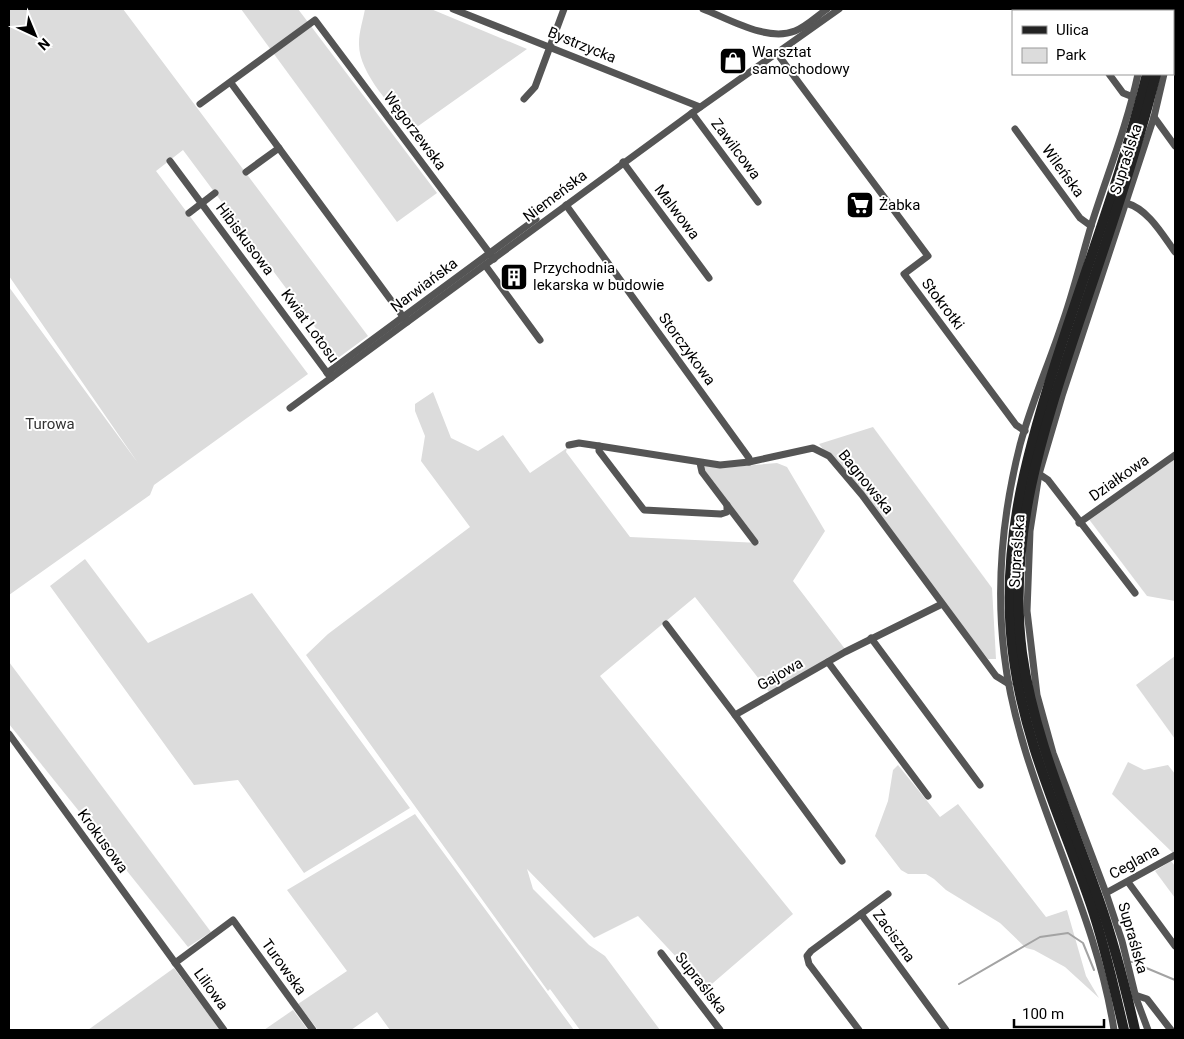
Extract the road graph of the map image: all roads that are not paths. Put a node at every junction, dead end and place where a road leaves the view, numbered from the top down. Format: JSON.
{"nodes":[{"id":1,"x":454,"y":9,"type":"edge"},
{"id":2,"x":564,"y":9,"type":"edge"},
{"id":3,"x":703,"y":9,"type":"edge"},
{"id":4,"x":828,"y":9,"type":"edge"},
{"id":5,"x":839,"y":9,"type":"edge"},
{"id":6,"x":549,"y":46,"type":"junction"},
{"id":7,"x":776,"y":52,"type":"junction"},
{"id":8,"x":1110,"y":75,"type":"edge"},
{"id":9,"x":1138,"y":75,"type":"edge"},
{"id":10,"x":1146,"y":75,"type":"edge"},
{"id":11,"x":1156,"y":75,"type":"edge"},
{"id":12,"x":1164,"y":75,"type":"edge"},
{"id":13,"x":231,"y":83,"type":"junction"},
{"id":14,"x":1133,"y":97,"type":"junction"},
{"id":15,"x":524,"y":99,"type":"dead end"},
{"id":16,"x":200,"y":104,"type":"dead end"},
{"id":17,"x":700,"y":107,"type":"junction"},
{"id":18,"x":692,"y":113,"type":"junction"},
{"id":19,"x":1154,"y":117,"type":"junction"},
{"id":20,"x":1015,"y":129,"type":"dead end"},
{"id":21,"x":1175,"y":146,"type":"edge"},
{"id":22,"x":279,"y":148,"type":"junction"},
{"id":23,"x":170,"y":161,"type":"dead end"},
{"id":24,"x":623,"y":162,"type":"junction"},
{"id":25,"x":246,"y":172,"type":"dead end"},
{"id":26,"x":215,"y":193,"type":"dead end"},
{"id":27,"x":758,"y":202,"type":"dead end"},
{"id":28,"x":201,"y":203,"type":"junction"},
{"id":29,"x":1126,"y":203,"type":"junction"},
{"id":30,"x":566,"y":205,"type":"junction"},
{"id":31,"x":189,"y":213,"type":"dead end"},
{"id":32,"x":536,"y":219,"type":"dead end"},
{"id":33,"x":1091,"y":226,"type":"junction"},
{"id":34,"x":1175,"y":252,"type":"edge"},
{"id":35,"x":492,"y":256,"type":"junction"},
{"id":36,"x":485,"y":265,"type":"junction"},
{"id":37,"x":708,"y":278,"type":"dead end"},
{"id":38,"x":267,"y":291,"type":"joint"},
{"id":39,"x":405,"y":320,"type":"junction"},
{"id":40,"x":540,"y":340,"type":"dead end"},
{"id":41,"x":329,"y":375,"type":"junction"},
{"id":42,"x":290,"y":408,"type":"dead end"},
{"id":43,"x":1025,"y":431,"type":"junction"},
{"id":44,"x":570,"y":445,"type":"dead end"},
{"id":45,"x":599,"y":446,"type":"junction"},
{"id":46,"x":1175,"y":455,"type":"edge"},
{"id":47,"x":749,"y":462,"type":"junction"},
{"id":48,"x":700,"y":463,"type":"junction"},
{"id":49,"x":1039,"y":474,"type":"junction"},
{"id":50,"x":727,"y":505,"type":"junction"},
{"id":51,"x":1080,"y":523,"type":"junction"},
{"id":52,"x":755,"y":542,"type":"dead end"},
{"id":53,"x":1135,"y":593,"type":"dead end"},
{"id":54,"x":942,"y":604,"type":"junction"},
{"id":55,"x":666,"y":624,"type":"dead end"},
{"id":56,"x":871,"y":638,"type":"junction"},
{"id":57,"x":828,"y":662,"type":"junction"},
{"id":58,"x":1009,"y":684,"type":"junction"},
{"id":59,"x":735,"y":715,"type":"junction"},
{"id":60,"x":9,"y":734,"type":"edge"},
{"id":61,"x":980,"y":785,"type":"dead end"},
{"id":62,"x":928,"y":796,"type":"dead end"},
{"id":63,"x":1175,"y":854,"type":"edge"},
{"id":64,"x":842,"y":861,"type":"dead end"},
{"id":65,"x":1128,"y":882,"type":"junction"},
{"id":66,"x":1106,"y":893,"type":"junction"},
{"id":67,"x":888,"y":894,"type":"dead end"},
{"id":68,"x":861,"y":914,"type":"junction"},
{"id":69,"x":1175,"y":946,"type":"edge"},
{"id":70,"x":660,"y":953,"type":"dead end"},
{"id":71,"x":175,"y":963,"type":"junction"},
{"id":72,"x":1135,"y":995,"type":"junction"},
{"id":73,"x":224,"y":1030,"type":"edge"},
{"id":74,"x":313,"y":1030,"type":"edge"},
{"id":75,"x":720,"y":1030,"type":"edge"},
{"id":76,"x":859,"y":1030,"type":"edge"},
{"id":77,"x":946,"y":1030,"type":"edge"},
{"id":78,"x":1114,"y":1030,"type":"edge"},
{"id":79,"x":1124,"y":1030,"type":"edge"},
{"id":80,"x":1135,"y":1030,"type":"edge"},
{"id":81,"x":1148,"y":1030,"type":"edge"},
{"id":82,"x":1171,"y":1030,"type":"edge"}],
"edges":[{"from":1,"to":6,"type":"street","name":"Bystrzycka"},
{"from":2,"to":6,"type":"street"},
{"from":3,"to":4,"type":"street"},
{"from":5,"to":7,"type":"street","name":"Niemeńska"},
{"from":6,"to":15,"type":"street"},
{"from":6,"to":17,"type":"street","name":"Bystrzycka"},
{"from":7,"to":17,"type":"street","name":"Niemeńska"},
{"from":7,"to":43,"type":"street","name":"Stokrotki"},
{"from":8,"to":14,"type":"street"},
{"from":9,"to":14,"type":"street","name":"Supraślska"},
{"from":10,"to":79,"type":"main road"},
{"from":11,"to":80,"type":"main road"},
{"from":12,"to":19,"type":"street","name":"Supraślska"},
{"from":13,"to":16,"type":"street"},
{"from":13,"to":22,"type":"street"},
{"from":13,"to":35,"type":"street","name":"Węgorzewska"},
{"from":14,"to":33,"type":"street","name":"Supraślska"},
{"from":17,"to":18,"type":"street","name":"Niemeńska"},
{"from":18,"to":24,"type":"street","name":"Niemeńska"},
{"from":18,"to":27,"type":"street","name":"Zawilcowa"},
{"from":19,"to":21,"type":"street"},
{"from":19,"to":29,"type":"street","name":"Supraślska"},
{"from":20,"to":33,"type":"street","name":"Wileńska"},
{"from":22,"to":25,"type":"street"},
{"from":22,"to":39,"type":"street"},
{"from":23,"to":28,"type":"street","name":"Hibiskusowa"},
{"from":24,"to":30,"type":"street","name":"Niemeńska"},
{"from":24,"to":37,"type":"street","name":"Malwowa"},
{"from":26,"to":28,"type":"street"},
{"from":28,"to":31,"type":"street"},
{"from":28,"to":38,"type":"street","name":"Hibiskusowa"},
{"from":29,"to":34,"type":"street"},
{"from":29,"to":49,"type":"street","name":"Supraślska"},
{"from":30,"to":35,"type":"street","name":"Niemeńska"},
{"from":30,"to":47,"type":"street","name":"Storczykowa"},
{"from":32,"to":35,"type":"street","name":"Narwiańska"},
{"from":33,"to":43,"type":"street","name":"Supraślska"},
{"from":35,"to":36,"type":"street","name":"Niemeńska"},
{"from":35,"to":39,"type":"street","name":"Narwiańska"},
{"from":36,"to":39,"type":"street","name":"Niemeńska"},
{"from":36,"to":40,"type":"street"},
{"from":38,"to":41,"type":"street","name":"Kwiat Lotosu"},
{"from":39,"to":41,"type":"street","name":"Niemeńska"},
{"from":41,"to":42,"type":"street","name":"Niemeńska"},
{"from":43,"to":58,"type":"street","name":"Supraślska"},
{"from":44,"to":45,"type":"street","name":"Bagnowska"},
{"from":45,"to":48,"type":"street","name":"Bagnowska"},
{"from":45,"to":50,"type":"street"},
{"from":46,"to":51,"type":"street","name":"Działkowa"},
{"from":47,"to":48,"type":"street","name":"Bagnowska"},
{"from":47,"to":54,"type":"street","name":"Bagnowska"},
{"from":48,"to":50,"type":"street"},
{"from":49,"to":51,"type":"street"},
{"from":49,"to":66,"type":"street","name":"Supraślska"},
{"from":50,"to":52,"type":"street"},
{"from":51,"to":53,"type":"street"},
{"from":54,"to":56,"type":"street","name":"Gajowa"},
{"from":54,"to":58,"type":"street","name":"Bagnowska"},
{"from":55,"to":59,"type":"street"},
{"from":56,"to":57,"type":"street","name":"Gajowa"},
{"from":56,"to":61,"type":"street"},
{"from":57,"to":59,"type":"street","name":"Gajowa"},
{"from":57,"to":62,"type":"street"},
{"from":58,"to":78,"type":"street","name":"Supraślska"},
{"from":59,"to":64,"type":"street"},
{"from":60,"to":71,"type":"street","name":"Krokusowa"},
{"from":63,"to":65,"type":"street","name":"Ceglana"},
{"from":65,"to":66,"type":"street","name":"Ceglana"},
{"from":65,"to":69,"type":"street"},
{"from":66,"to":72,"type":"street","name":"Supraślska"},
{"from":67,"to":68,"type":"street"},
{"from":68,"to":76,"type":"street","name":"Zaciszna"},
{"from":68,"to":77,"type":"street","name":"Zaciszna"},
{"from":70,"to":75,"type":"street","name":"Supraślska"},
{"from":71,"to":73,"type":"street","name":"Liliowa"},
{"from":71,"to":74,"type":"street","name":"Turowska"},
{"from":72,"to":81,"type":"street","name":"Supraślska"},
{"from":72,"to":82,"type":"street"}]}
